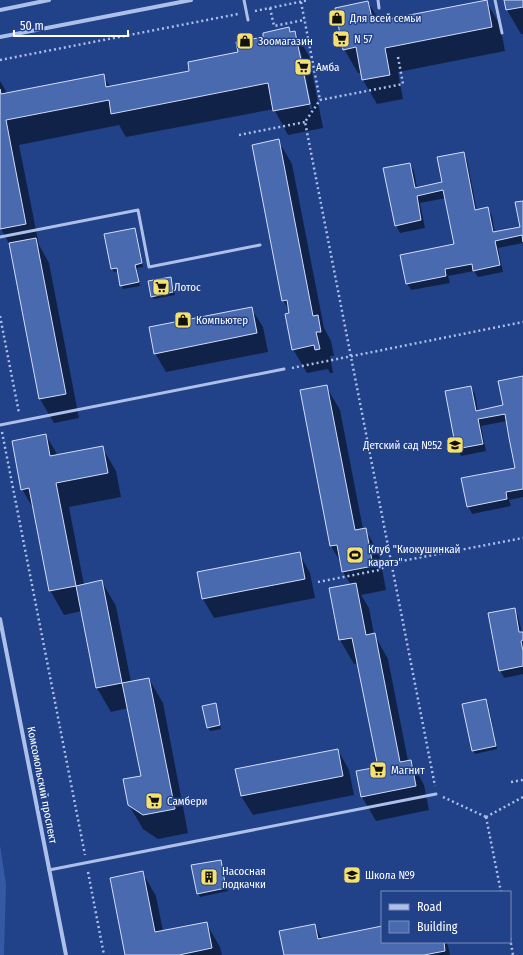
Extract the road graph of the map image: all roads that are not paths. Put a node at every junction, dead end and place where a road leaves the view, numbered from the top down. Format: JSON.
{"nodes":[{"id":1,"x":49,"y":0,"type":"edge"},
{"id":2,"x":191,"y":0,"type":"edge"},
{"id":3,"x":244,"y":0,"type":"edge"},
{"id":4,"x":378,"y":0,"type":"edge"},
{"id":5,"x":495,"y":0,"type":"edge"},
{"id":6,"x":379,"y":8,"type":"dead end"},
{"id":7,"x":0,"y":10,"type":"edge"},
{"id":8,"x":248,"y":20,"type":"dead end"},
{"id":9,"x":502,"y":33,"type":"dead end"},
{"id":10,"x":0,"y":37,"type":"edge"},
{"id":11,"x":0,"y":237,"type":"edge"},
{"id":12,"x":260,"y":245,"type":"dead end"},
{"id":13,"x":284,"y":369,"type":"road end"},
{"id":14,"x":0,"y":425,"type":"edge"},
{"id":15,"x":0,"y":619,"type":"edge"},
{"id":16,"x":436,"y":794,"type":"road end"},
{"id":17,"x":49,"y":870,"type":"junction"},
{"id":18,"x":66,"y":955,"type":"edge"}],
"edges":[{"from":1,"to":7,"type":"street"},
{"from":2,"to":10,"type":"street"},
{"from":3,"to":8,"type":"lane"},
{"from":4,"to":6,"type":"lane"},
{"from":5,"to":9,"type":"lane"},
{"from":11,"to":12,"type":"lane"},
{"from":13,"to":14,"type":"lane"},
{"from":15,"to":17,"type":"street","name":"Комсомольский проспект"},
{"from":16,"to":17,"type":"lane"},
{"from":17,"to":18,"type":"street","name":"Комсомольский проспект"}]}
